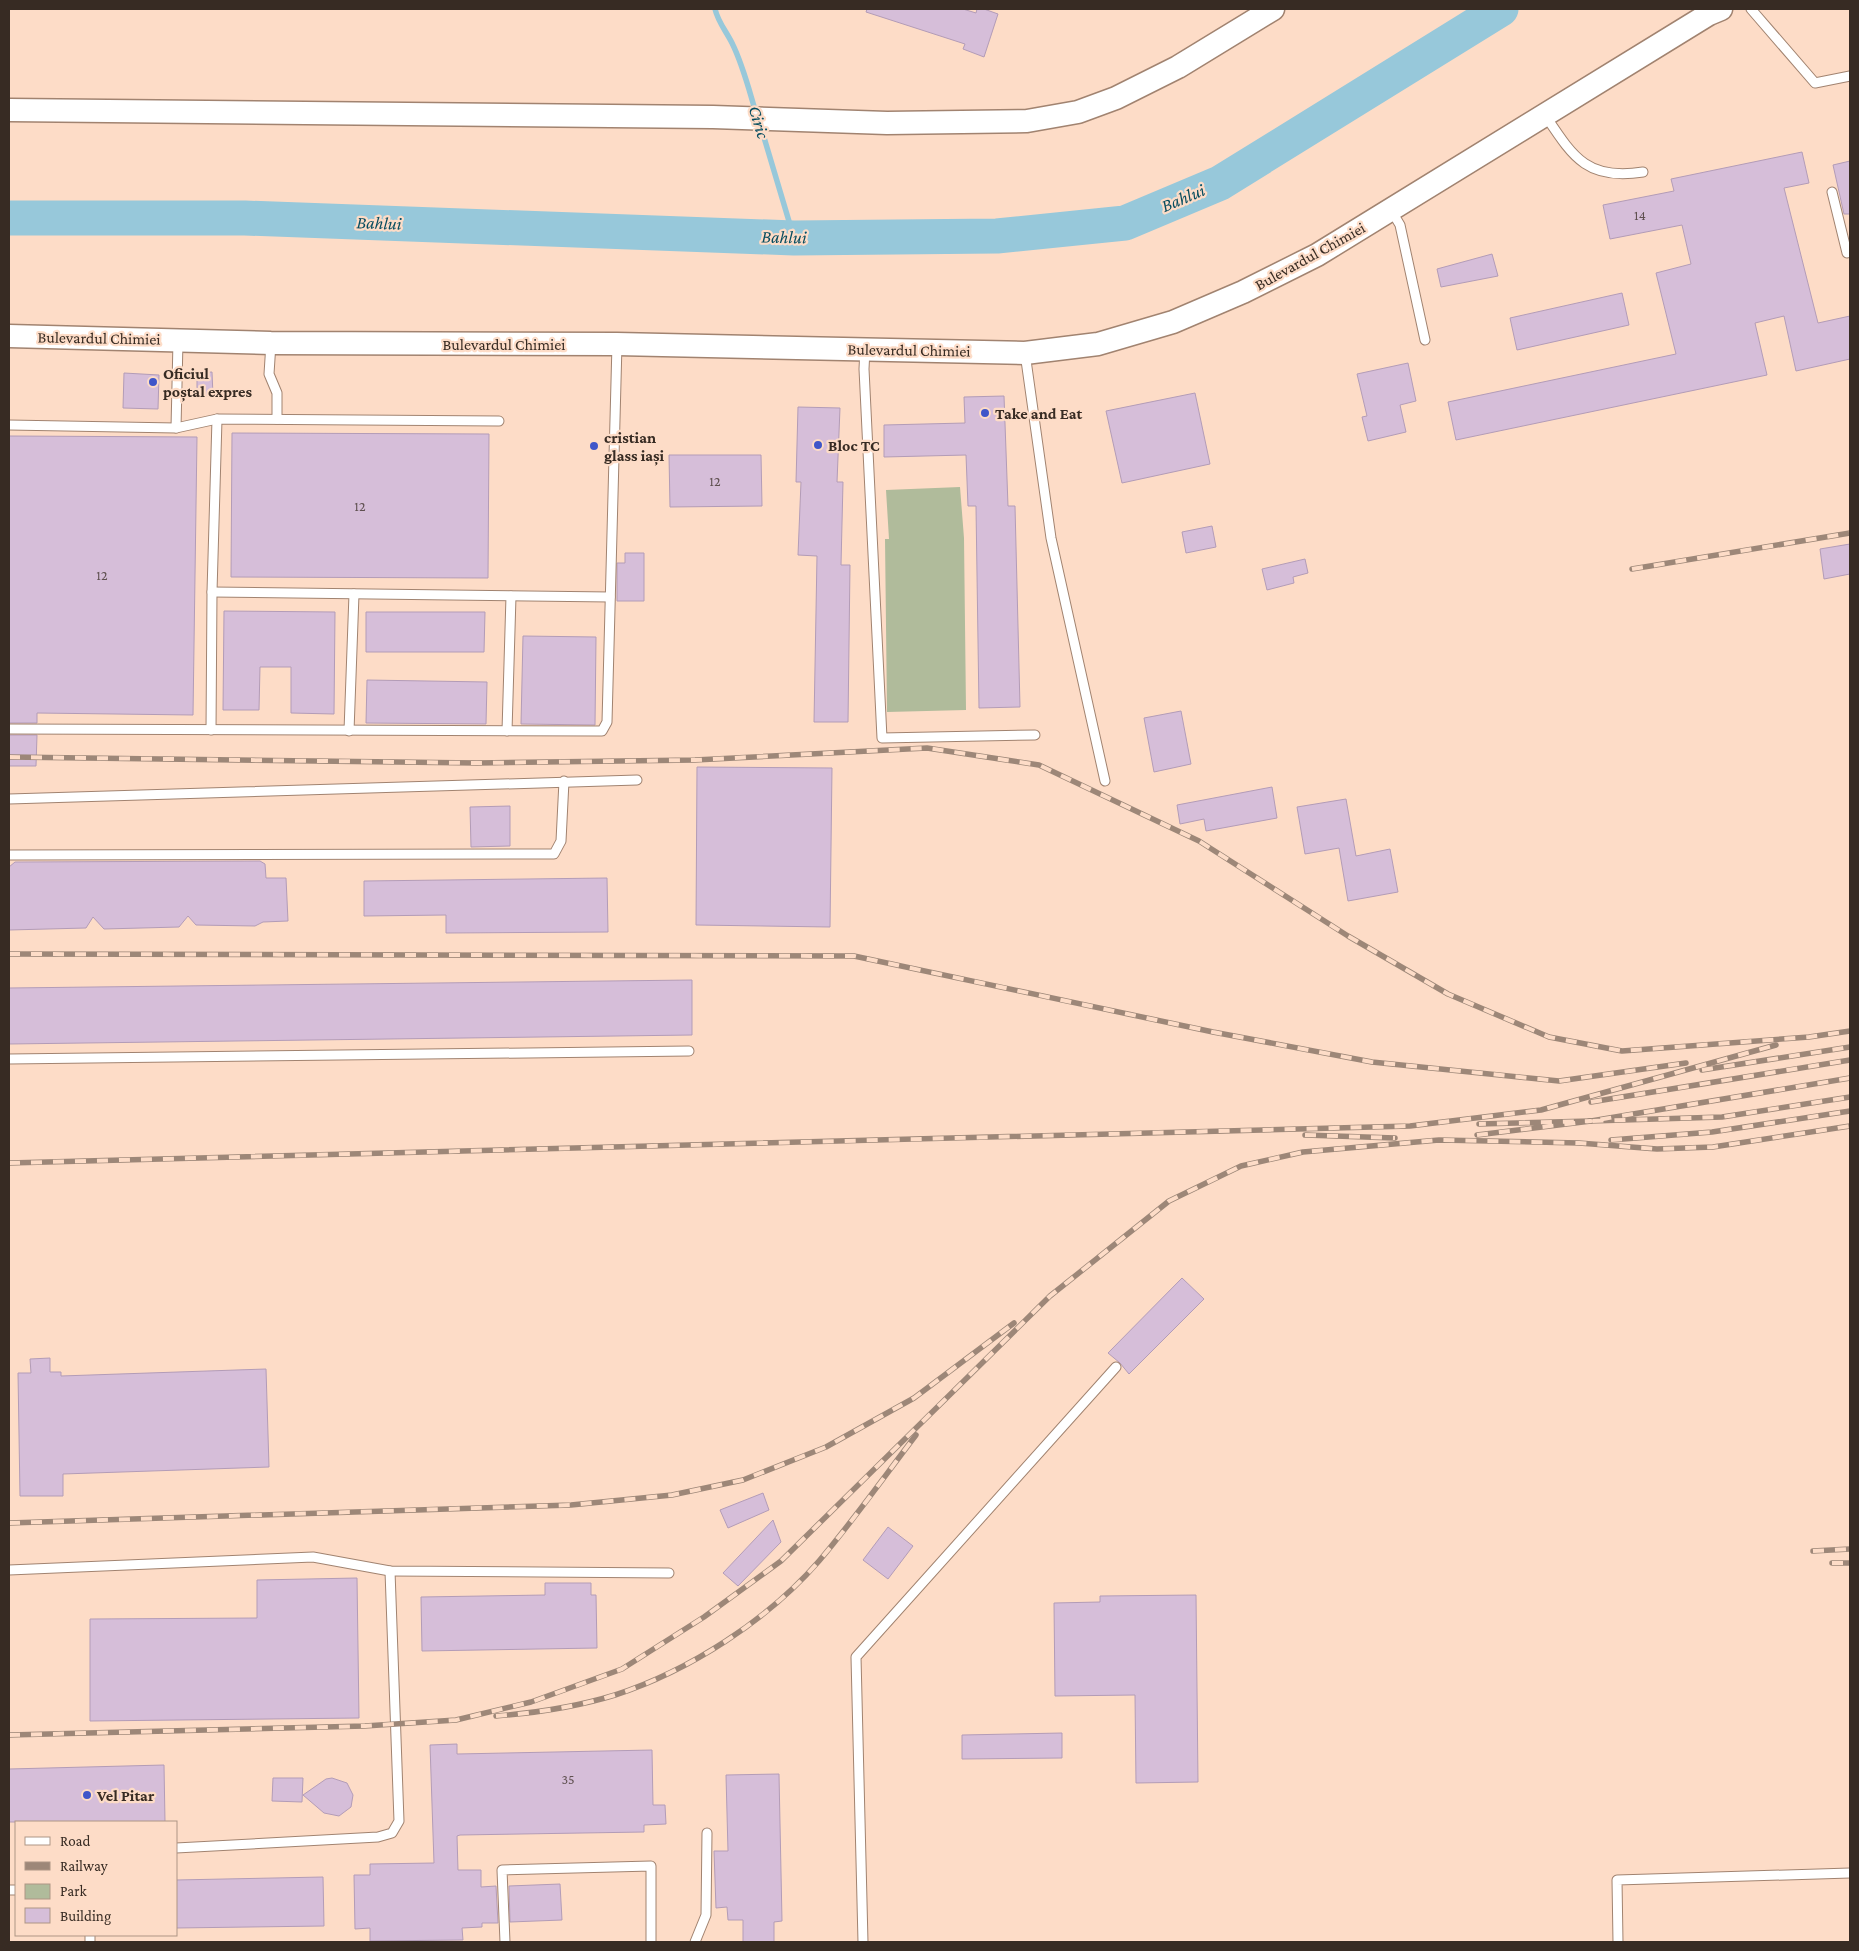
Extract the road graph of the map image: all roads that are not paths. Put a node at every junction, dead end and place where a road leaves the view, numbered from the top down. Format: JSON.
{"nodes":[{"id":1,"x":1274,"y":9,"type":"edge"},
{"id":2,"x":1721,"y":9,"type":"edge"},
{"id":3,"x":1751,"y":9,"type":"edge"},
{"id":4,"x":1850,"y":76,"type":"edge"},
{"id":5,"x":9,"y":110,"type":"edge"},
{"id":6,"x":1544,"y":115,"type":"junction"},
{"id":7,"x":1643,"y":172,"type":"dead end"},
{"id":8,"x":1832,"y":192,"type":"dead end"},
{"id":9,"x":1391,"y":210,"type":"junction"},
{"id":10,"x":1850,"y":252,"type":"edge"},
{"id":11,"x":9,"y":336,"type":"edge"},
{"id":12,"x":178,"y":340,"type":"junction"},
{"id":13,"x":1425,"y":340,"type":"dead end"},
{"id":14,"x":271,"y":343,"type":"junction"},
{"id":15,"x":618,"y":344,"type":"junction"},
{"id":16,"x":866,"y":349,"type":"junction"},
{"id":17,"x":1025,"y":352,"type":"junction"},
{"id":18,"x":277,"y":419,"type":"junction"},
{"id":19,"x":217,"y":420,"type":"junction"},
{"id":20,"x":499,"y":421,"type":"dead end"},
{"id":21,"x":9,"y":425,"type":"edge"},
{"id":22,"x":176,"y":428,"type":"junction"},
{"id":23,"x":212,"y":592,"type":"junction"},
{"id":24,"x":354,"y":594,"type":"junction"},
{"id":25,"x":511,"y":596,"type":"junction"},
{"id":26,"x":610,"y":597,"type":"junction"},
{"id":27,"x":9,"y":729,"type":"edge"},
{"id":28,"x":211,"y":730,"type":"junction"},
{"id":29,"x":349,"y":731,"type":"junction"},
{"id":30,"x":507,"y":731,"type":"junction"},
{"id":31,"x":1035,"y":735,"type":"dead end"},
{"id":32,"x":637,"y":780,"type":"dead end"},
{"id":33,"x":564,"y":781,"type":"junction"},
{"id":34,"x":1105,"y":781,"type":"dead end"},
{"id":35,"x":9,"y":799,"type":"edge"},
{"id":36,"x":9,"y":855,"type":"edge"},
{"id":37,"x":689,"y":1051,"type":"dead end"},
{"id":38,"x":9,"y":1059,"type":"edge"},
{"id":39,"x":1116,"y":1366,"type":"dead end"},
{"id":40,"x":9,"y":1570,"type":"edge"},
{"id":41,"x":390,"y":1570,"type":"junction"},
{"id":42,"x":669,"y":1573,"type":"dead end"},
{"id":43,"x":707,"y":1833,"type":"dead end"},
{"id":44,"x":178,"y":1848,"type":"edge"},
{"id":45,"x":1850,"y":1873,"type":"edge"},
{"id":46,"x":505,"y":1942,"type":"edge"},
{"id":47,"x":651,"y":1942,"type":"edge"},
{"id":48,"x":695,"y":1942,"type":"edge"},
{"id":49,"x":863,"y":1942,"type":"edge"},
{"id":50,"x":1618,"y":1942,"type":"edge"}],
"edges":[{"from":1,"to":5,"type":"street"},
{"from":2,"to":6,"type":"street","name":"Bulevardul Chimiei"},
{"from":3,"to":4,"type":"lane"},
{"from":6,"to":7,"type":"lane"},
{"from":6,"to":9,"type":"street","name":"Bulevardul Chimiei"},
{"from":8,"to":10,"type":"lane"},
{"from":9,"to":13,"type":"lane"},
{"from":9,"to":17,"type":"street","name":"Bulevardul Chimiei"},
{"from":11,"to":12,"type":"street","name":"Bulevardul Chimiei"},
{"from":12,"to":14,"type":"street","name":"Bulevardul Chimiei"},
{"from":12,"to":22,"type":"lane"},
{"from":14,"to":15,"type":"street","name":"Bulevardul Chimiei"},
{"from":14,"to":18,"type":"lane"},
{"from":15,"to":16,"type":"street","name":"Bulevardul Chimiei"},
{"from":15,"to":26,"type":"lane"},
{"from":16,"to":17,"type":"street","name":"Bulevardul Chimiei"},
{"from":16,"to":31,"type":"lane"},
{"from":17,"to":34,"type":"lane"},
{"from":18,"to":19,"type":"lane"},
{"from":18,"to":20,"type":"lane"},
{"from":19,"to":22,"type":"lane"},
{"from":19,"to":23,"type":"lane"},
{"from":21,"to":22,"type":"lane"},
{"from":23,"to":24,"type":"lane"},
{"from":23,"to":28,"type":"lane"},
{"from":24,"to":25,"type":"lane"},
{"from":24,"to":29,"type":"lane"},
{"from":25,"to":26,"type":"lane"},
{"from":25,"to":30,"type":"lane"},
{"from":26,"to":30,"type":"lane"},
{"from":27,"to":28,"type":"lane"},
{"from":28,"to":29,"type":"lane"},
{"from":29,"to":30,"type":"lane"},
{"from":32,"to":33,"type":"lane"},
{"from":33,"to":35,"type":"lane"},
{"from":33,"to":36,"type":"lane"},
{"from":37,"to":38,"type":"lane"},
{"from":39,"to":49,"type":"lane"},
{"from":40,"to":41,"type":"lane"},
{"from":41,"to":42,"type":"lane"},
{"from":41,"to":44,"type":"lane"},
{"from":43,"to":48,"type":"lane"},
{"from":45,"to":50,"type":"lane"},
{"from":46,"to":47,"type":"lane"}]}
